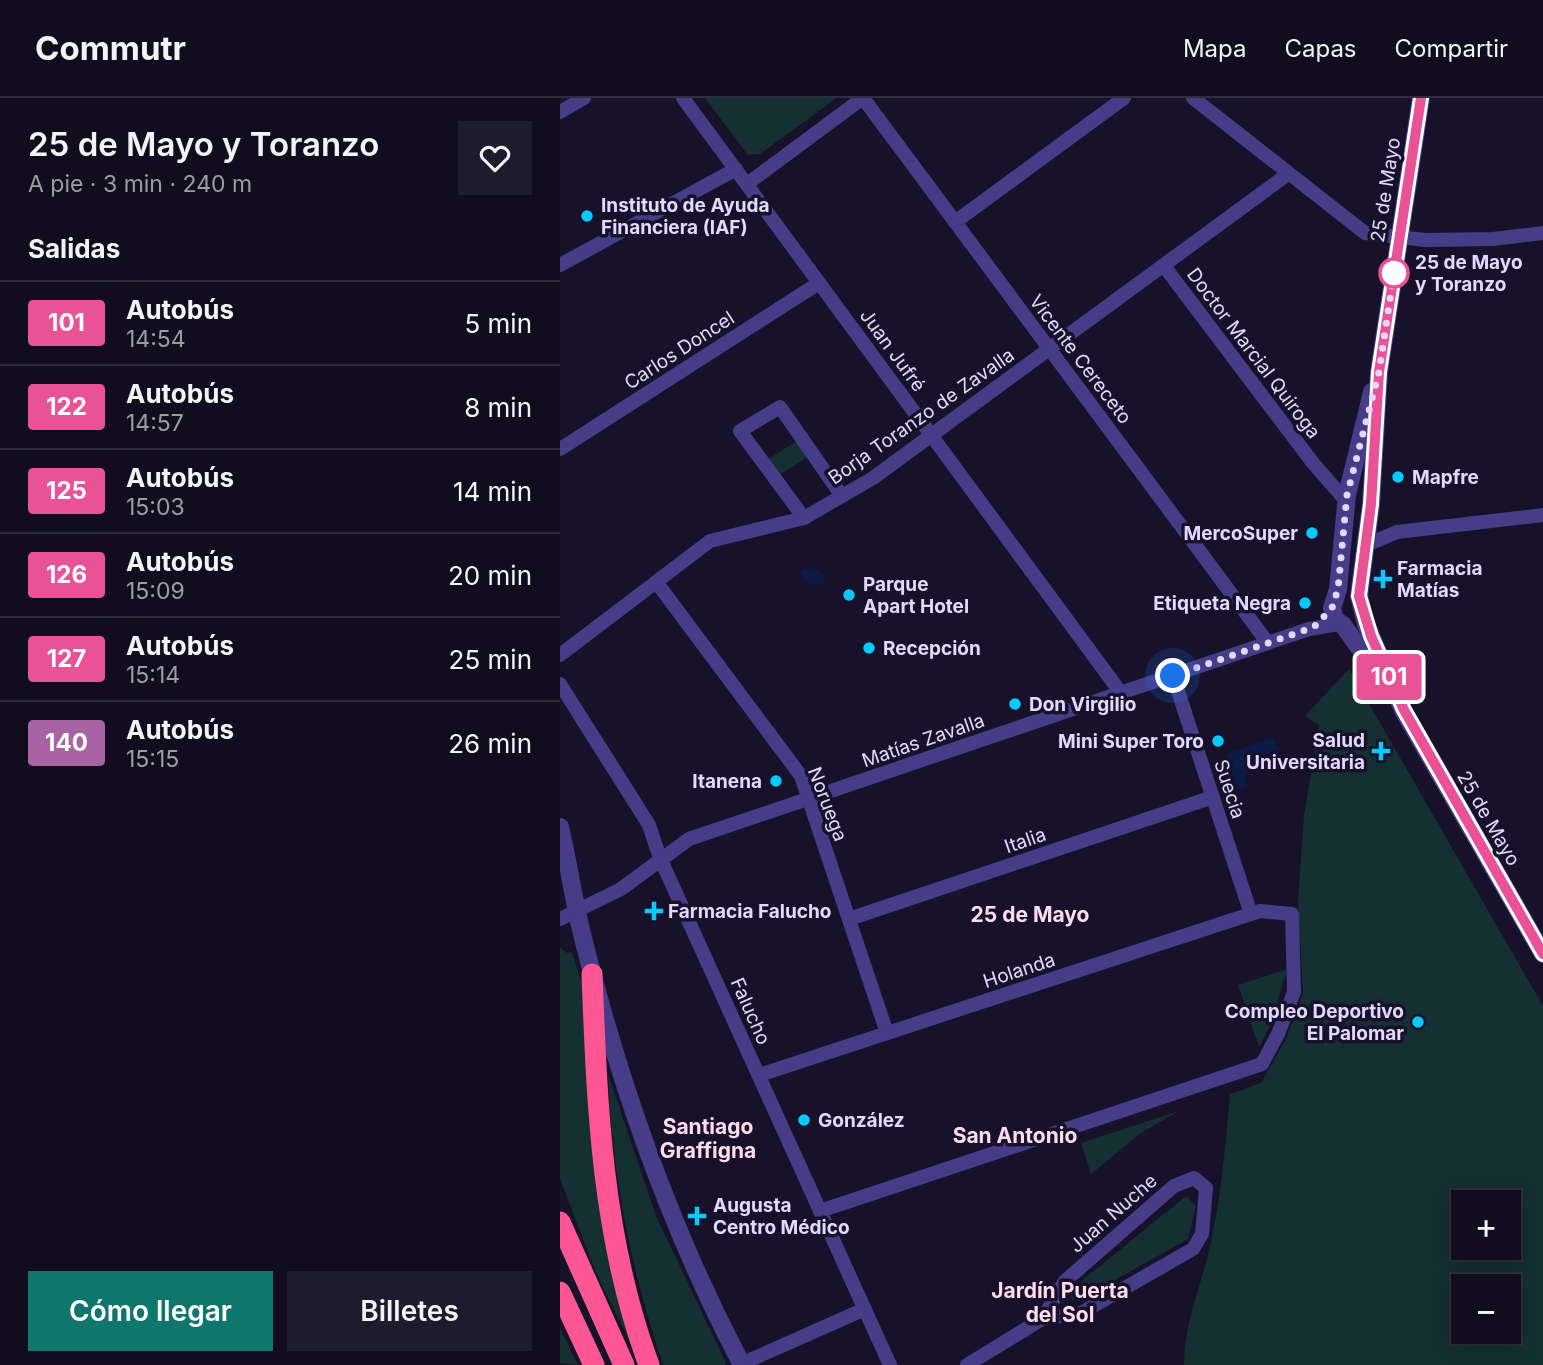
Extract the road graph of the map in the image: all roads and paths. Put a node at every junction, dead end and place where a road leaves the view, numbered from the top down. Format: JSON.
{"nodes":[{"id":1,"x":584,"y":98,"type":"edge"},
{"id":2,"x":683,"y":98,"type":"edge"},
{"id":3,"x":863,"y":98,"type":"edge"},
{"id":4,"x":1124,"y":98,"type":"edge"},
{"id":5,"x":1193,"y":98,"type":"edge"},
{"id":6,"x":1421,"y":98,"type":"edge"},
{"id":7,"x":560,"y":112,"type":"edge"},
{"id":8,"x":736,"y":169,"type":"junction"},
{"id":9,"x":1288,"y":174,"type":"junction"},
{"id":10,"x":747,"y":184,"type":"junction"},
{"id":11,"x":955,"y":222,"type":"junction"},
{"id":12,"x":1543,"y":233,"type":"edge"},
{"id":13,"x":1399,"y":239,"type":"junction"},
{"id":14,"x":560,"y":265,"type":"edge"},
{"id":15,"x":1164,"y":266,"type":"junction"},
{"id":16,"x":820,"y":283,"type":"junction"},
{"id":17,"x":1049,"y":349,"type":"junction"},
{"id":18,"x":1379,"y":372,"type":"junction"},
{"id":19,"x":931,"y":435,"type":"junction"},
{"id":20,"x":560,"y":449,"type":"edge"},
{"id":21,"x":1313,"y":463,"type":"junction"},
{"id":22,"x":1351,"y":481,"type":"junction"},
{"id":23,"x":1371,"y":484,"type":"junction"},
{"id":24,"x":842,"y":496,"type":"junction"},
{"id":25,"x":1347,"y":503,"type":"junction"},
{"id":26,"x":1369,"y":512,"type":"junction"},
{"id":27,"x":1543,"y":515,"type":"edge"},
{"id":28,"x":804,"y":518,"type":"junction"},
{"id":29,"x":1397,"y":532,"type":"junction"},
{"id":30,"x":1364,"y":546,"type":"junction"},
{"id":31,"x":657,"y":583,"type":"junction"},
{"id":32,"x":1361,"y":606,"type":"junction"},
{"id":33,"x":1337,"y":615,"type":"junction"},
{"id":34,"x":1268,"y":643,"type":"junction"},
{"id":35,"x":560,"y":655,"type":"edge"},
{"id":36,"x":1173,"y":676,"type":"junction"},
{"id":37,"x":560,"y":684,"type":"edge"},
{"id":38,"x":1121,"y":693,"type":"junction"},
{"id":39,"x":1400,"y":703,"type":"junction"},
{"id":40,"x":1213,"y":797,"type":"junction"},
{"id":41,"x":808,"y":799,"type":"junction"},
{"id":42,"x":560,"y":827,"type":"edge"},
{"id":43,"x":660,"y":858,"type":"junction"},
{"id":44,"x":578,"y":911,"type":"junction"},
{"id":45,"x":1251,"y":914,"type":"junction"},
{"id":46,"x":560,"y":919,"type":"edge"},
{"id":47,"x":849,"y":919,"type":"junction"},
{"id":48,"x":1543,"y":954,"type":"edge"},
{"id":49,"x":592,"y":974,"type":"junction"},
{"id":50,"x":887,"y":1033,"type":"junction"},
{"id":51,"x":759,"y":1075,"type":"junction"},
{"id":52,"x":820,"y":1211,"type":"junction"},
{"id":53,"x":560,"y":1222,"type":"edge"},
{"id":54,"x":560,"y":1292,"type":"edge"},
{"id":55,"x":865,"y":1309,"type":"junction"},
{"id":56,"x":1042,"y":1319,"type":"junction"},
{"id":57,"x":742,"y":1364,"type":"edge"},
{"id":58,"x":594,"y":1365,"type":"edge"},
{"id":59,"x":624,"y":1365,"type":"edge"},
{"id":60,"x":649,"y":1365,"type":"edge"},
{"id":61,"x":890,"y":1365,"type":"edge"},
{"id":62,"x":967,"y":1365,"type":"edge"}],
"edges":[{"from":1,"to":7,"type":"street"},
{"from":2,"to":8,"type":"street","name":"Juan Jufré"},
{"from":3,"to":10,"type":"street"},
{"from":3,"to":11,"type":"street","name":"Vicente Cereceto"},
{"from":4,"to":11,"type":"street"},
{"from":5,"to":9,"type":"street"},
{"from":6,"to":13,"type":"street","name":"25 de Mayo"},
{"from":8,"to":10,"type":"street","name":"Juan Jufré"},
{"from":8,"to":14,"type":"street"},
{"from":9,"to":13,"type":"street"},
{"from":9,"to":15,"type":"street","name":"Borja Toranzo de Zavalla"},
{"from":10,"to":16,"type":"street","name":"Juan Jufré"},
{"from":11,"to":17,"type":"street","name":"Vicente Cereceto"},
{"from":12,"to":13,"type":"street"},
{"from":13,"to":18,"type":"street","name":"25 de Mayo"},
{"from":15,"to":17,"type":"street","name":"Borja Toranzo de Zavalla"},
{"from":15,"to":21,"type":"street","name":"Doctor Marcial Quiroga"},
{"from":16,"to":19,"type":"street","name":"Juan Jufré"},
{"from":16,"to":20,"type":"street","name":"Carlos Doncel"},
{"from":17,"to":19,"type":"street","name":"Borja Toranzo de Zavalla"},
{"from":17,"to":34,"type":"street","name":"Vicente Cereceto"},
{"from":18,"to":22,"type":"street","name":"25 de Mayo"},
{"from":18,"to":23,"type":"street","name":"25 de Mayo"},
{"from":19,"to":24,"type":"street","name":"Borja Toranzo de Zavalla"},
{"from":19,"to":38,"type":"street","name":"Juan Jufré"},
{"from":21,"to":22,"type":"street","name":"Doctor Marcial Quiroga"},
{"from":21,"to":25,"type":"street","name":"Doctor Marcial Quiroga"},
{"from":22,"to":23,"type":"street"},
{"from":22,"to":25,"type":"street","name":"25 de Mayo"},
{"from":23,"to":26,"type":"street","name":"25 de Mayo"},
{"from":24,"to":28,"type":"street","name":"Borja Toranzo de Zavalla"},
{"from":24,"to":28,"type":"street"},
{"from":25,"to":26,"type":"street"},
{"from":25,"to":33,"type":"street"},
{"from":26,"to":29,"type":"street"},
{"from":26,"to":30,"type":"street","name":"25 de Mayo"},
{"from":27,"to":29,"type":"street"},
{"from":28,"to":31,"type":"street","name":"Borja Toranzo de Zavalla"},
{"from":29,"to":30,"type":"street"},
{"from":30,"to":32,"type":"street","name":"25 de Mayo"},
{"from":31,"to":35,"type":"street","name":"Borja Toranzo de Zavalla"},
{"from":31,"to":41,"type":"street","name":"Noruega"},
{"from":32,"to":33,"type":"street"},
{"from":32,"to":33,"type":"street"},
{"from":32,"to":39,"type":"street","name":"25 de Mayo"},
{"from":33,"to":34,"type":"street","name":"Matías Zavalla"},
{"from":33,"to":39,"type":"street","name":"25 de Mayo"},
{"from":34,"to":36,"type":"street","name":"Matías Zavalla"},
{"from":36,"to":38,"type":"street","name":"Matías Zavalla"},
{"from":36,"to":40,"type":"street","name":"Suecia"},
{"from":37,"to":43,"type":"street","name":"Falucho"},
{"from":38,"to":41,"type":"street","name":"Matías Zavalla"},
{"from":39,"to":48,"type":"street","name":"25 de Mayo"},
{"from":40,"to":45,"type":"street","name":"Suecia"},
{"from":40,"to":47,"type":"street","name":"Italia"},
{"from":41,"to":43,"type":"street","name":"Matías Zavalla"},
{"from":41,"to":47,"type":"street","name":"Noruega"},
{"from":42,"to":44,"type":"street"},
{"from":43,"to":44,"type":"street","name":"Matías Zavalla"},
{"from":43,"to":51,"type":"street","name":"Falucho"},
{"from":44,"to":46,"type":"street","name":"Matías Zavalla"},
{"from":44,"to":49,"type":"street"},
{"from":45,"to":50,"type":"street","name":"Holanda"},
{"from":45,"to":52,"type":"street","name":"Holanda"},
{"from":47,"to":50,"type":"street","name":"Noruega"},
{"from":49,"to":57,"type":"street"},
{"from":49,"to":60,"type":"highway"},
{"from":50,"to":51,"type":"street","name":"Holanda"},
{"from":51,"to":52,"type":"street","name":"Falucho"},
{"from":52,"to":55,"type":"street","name":"Falucho"},
{"from":53,"to":59,"type":"highway"},
{"from":54,"to":58,"type":"highway"},
{"from":55,"to":57,"type":"street"},
{"from":55,"to":61,"type":"street","name":"Falucho"},
{"from":56,"to":56,"type":"street","name":"Juan Nuche"},
{"from":56,"to":62,"type":"street","name":"Juan Nuche"}]}
